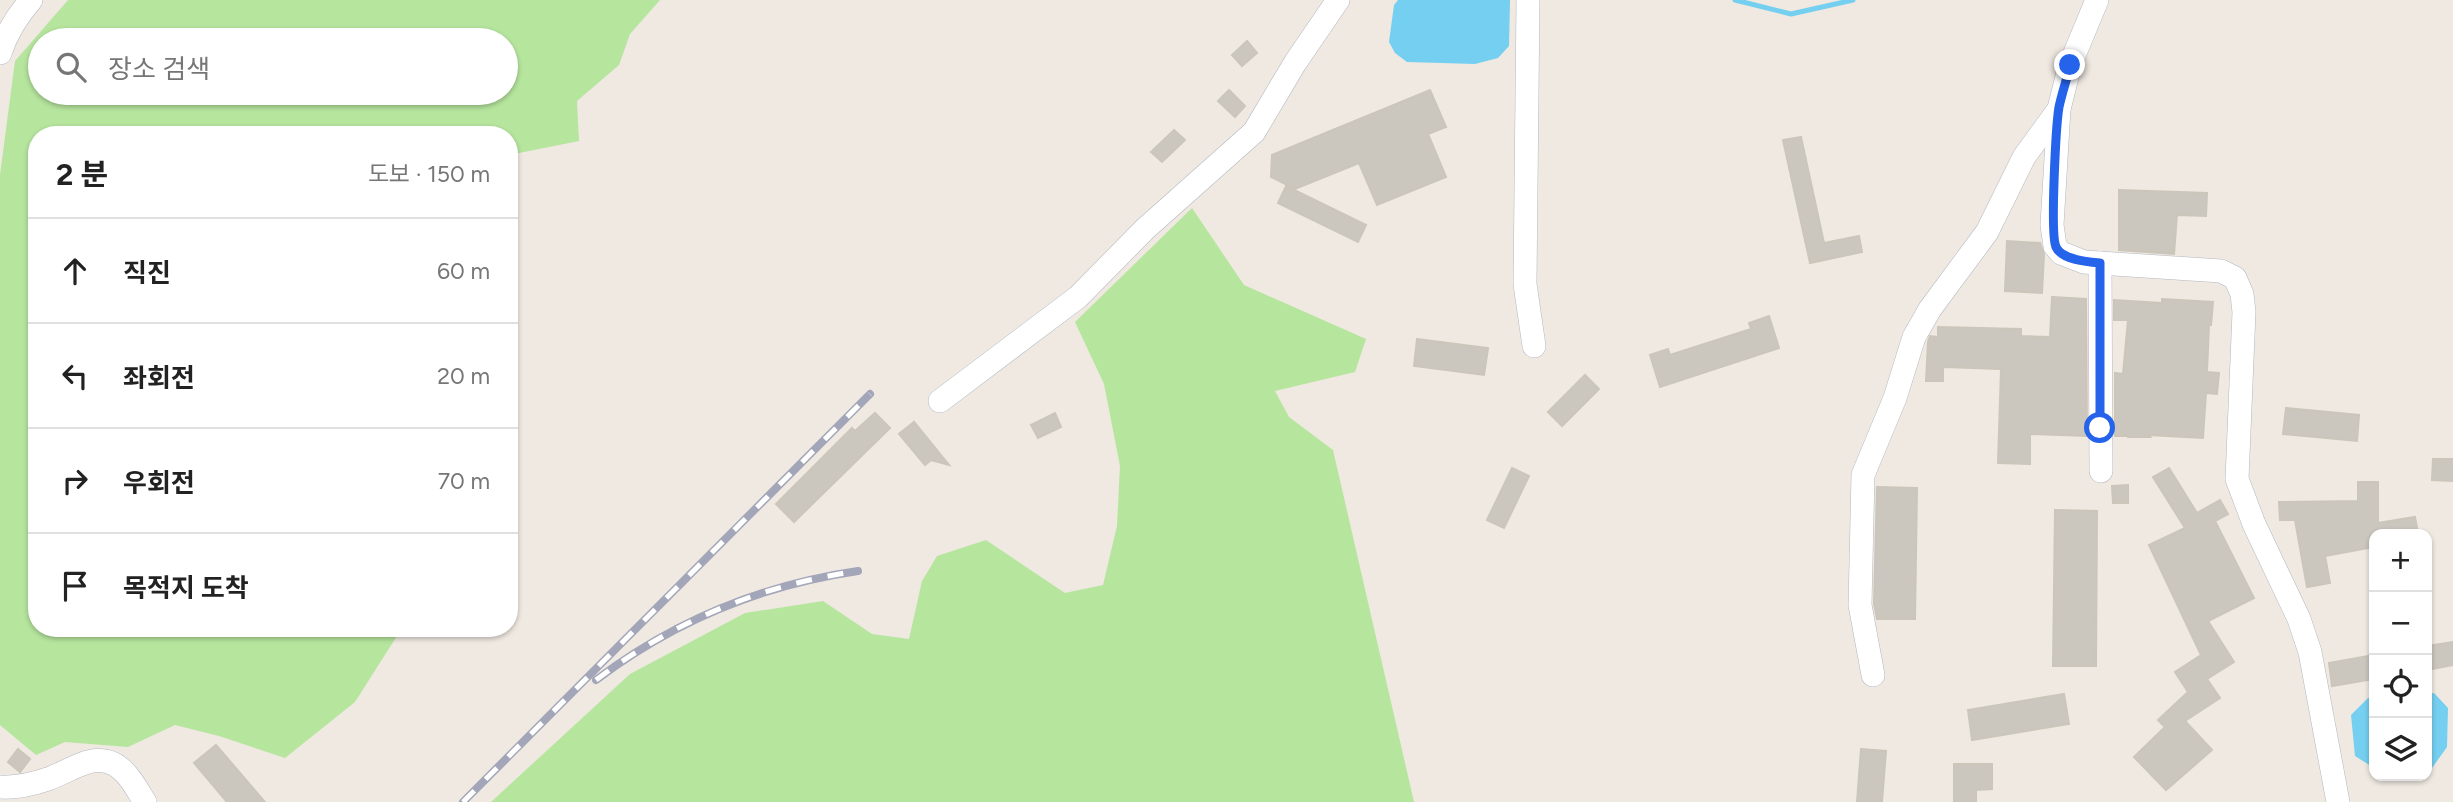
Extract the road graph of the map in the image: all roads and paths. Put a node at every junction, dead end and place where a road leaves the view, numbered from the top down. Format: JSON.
{"nodes":[{"id":1,"x":32,"y":0,"type":"edge"},
{"id":2,"x":1338,"y":0,"type":"edge"},
{"id":3,"x":1528,"y":0,"type":"edge"},
{"id":4,"x":2097,"y":0,"type":"edge"},
{"id":5,"x":0,"y":53,"type":"edge"},
{"id":6,"x":2059,"y":109,"type":"junction"},
{"id":7,"x":2100,"y":263,"type":"junction"},
{"id":8,"x":1534,"y":346,"type":"dead end"},
{"id":9,"x":940,"y":401,"type":"dead end"},
{"id":10,"x":2101,"y":471,"type":"dead end"},
{"id":11,"x":1873,"y":675,"type":"dead end"},
{"id":12,"x":0,"y":787,"type":"edge"},
{"id":13,"x":145,"y":802,"type":"edge"},
{"id":14,"x":2338,"y":802,"type":"edge"}],
"edges":[{"from":1,"to":5,"type":"street"},
{"from":2,"to":9,"type":"street"},
{"from":3,"to":8,"type":"street"},
{"from":4,"to":6,"type":"street"},
{"from":6,"to":7,"type":"street"},
{"from":6,"to":11,"type":"street"},
{"from":7,"to":10,"type":"street"},
{"from":7,"to":14,"type":"street"},
{"from":12,"to":13,"type":"street"}]}
